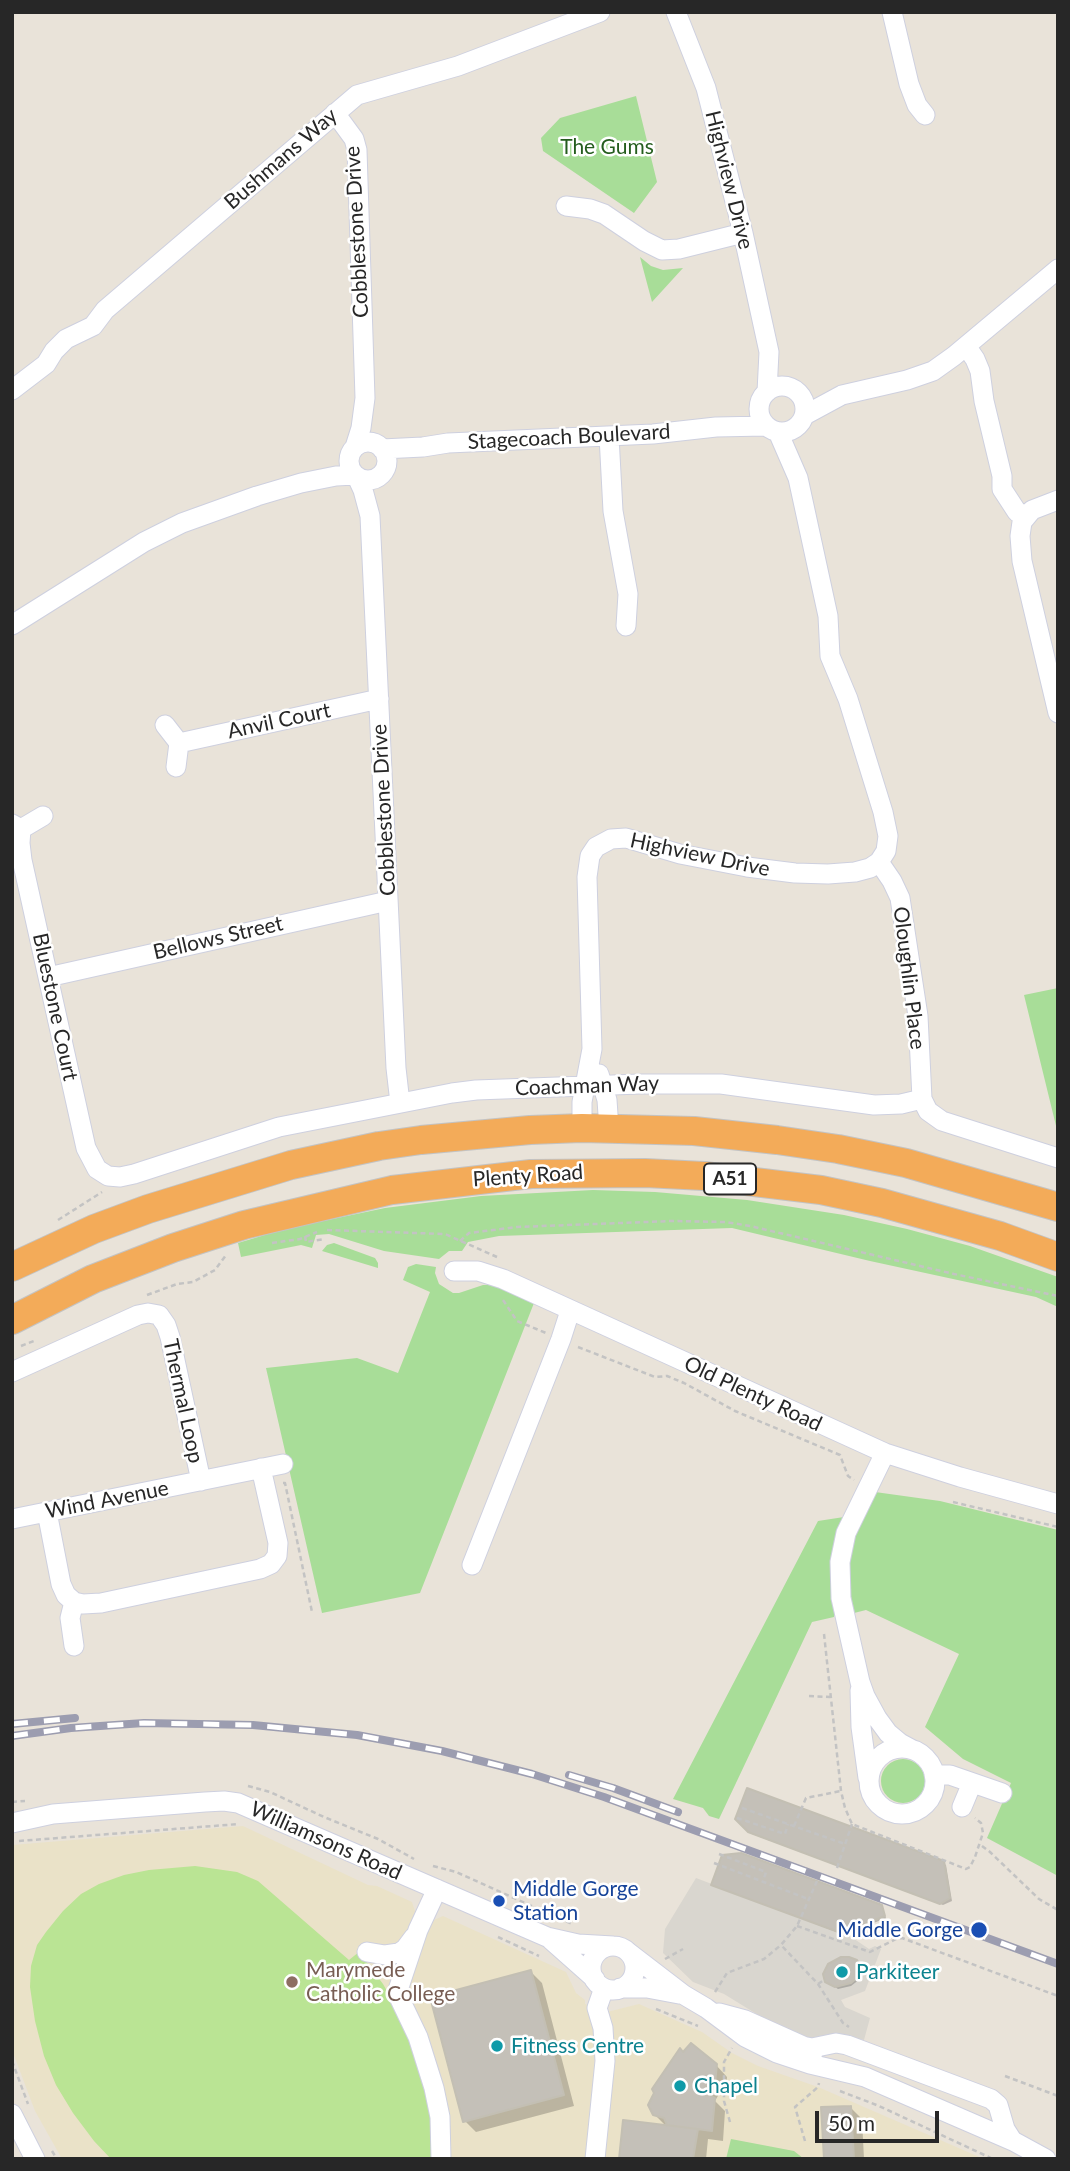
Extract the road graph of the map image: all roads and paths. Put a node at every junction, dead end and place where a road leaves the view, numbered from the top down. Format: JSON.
{"nodes":[{"id":1,"x":600,"y":12,"type":"edge"},
{"id":2,"x":676,"y":12,"type":"edge"},
{"id":3,"x":892,"y":12,"type":"edge"},
{"id":4,"x":335,"y":113,"type":"junction"},
{"id":5,"x":925,"y":115,"type":"dead end"},
{"id":6,"x":566,"y":206,"type":"dead end"},
{"id":7,"x":743,"y":233,"type":"junction"},
{"id":8,"x":1058,"y":269,"type":"edge"},
{"id":9,"x":960,"y":351,"type":"junction"},
{"id":10,"x":769,"y":352,"type":"junction"},
{"id":11,"x":19,"y":385,"type":"edge"},
{"id":12,"x":794,"y":390,"type":"junction"},
{"id":13,"x":842,"y":395,"type":"junction"},
{"id":14,"x":365,"y":398,"type":"junction"},
{"id":15,"x":763,"y":398,"type":"junction"},
{"id":16,"x":802,"y":421,"type":"junction"},
{"id":17,"x":716,"y":427,"type":"junction"},
{"id":18,"x":771,"y":429,"type":"junction"},
{"id":19,"x":609,"y":436,"type":"junction"},
{"id":20,"x":381,"y":447,"type":"junction"},
{"id":21,"x":423,"y":447,"type":"junction"},
{"id":22,"x":354,"y":449,"type":"junction"},
{"id":23,"x":383,"y":473,"type":"junction"},
{"id":24,"x":356,"y":476,"type":"junction"},
{"id":25,"x":798,"y":478,"type":"junction"},
{"id":26,"x":301,"y":483,"type":"junction"},
{"id":27,"x":1054,"y":500,"type":"edge"},
{"id":28,"x":1022,"y":510,"type":"junction"},
{"id":29,"x":370,"y":516,"type":"junction"},
{"id":30,"x":12,"y":625,"type":"edge"},
{"id":31,"x":626,"y":626,"type":"dead end"},
{"id":32,"x":379,"y":699,"type":"junction"},
{"id":33,"x":1058,"y":713,"type":"edge"},
{"id":34,"x":165,"y":725,"type":"dead end"},
{"id":35,"x":179,"y":743,"type":"junction"},
{"id":36,"x":176,"y":766,"type":"dead end"},
{"id":37,"x":43,"y":816,"type":"dead end"},
{"id":38,"x":17,"y":827,"type":"edge"},
{"id":39,"x":878,"y":862,"type":"junction"},
{"id":40,"x":388,"y":901,"type":"junction"},
{"id":41,"x":48,"y":977,"type":"junction"},
{"id":42,"x":594,"y":1086,"type":"junction"},
{"id":43,"x":922,"y":1099,"type":"junction"},
{"id":44,"x":400,"y":1103,"type":"junction"},
{"id":45,"x":596,"y":1128,"type":"junction"},
{"id":46,"x":1058,"y":1158,"type":"edge"},
{"id":47,"x":108,"y":1176,"type":"junction"},
{"id":48,"x":1058,"y":1207,"type":"edge"},
{"id":49,"x":55,"y":1222,"type":"dead end"},
{"id":50,"x":306,"y":1237,"type":"dead end"},
{"id":51,"x":460,"y":1241,"type":"dead end"},
{"id":52,"x":267,"y":1244,"type":"dead end"},
{"id":53,"x":226,"y":1254,"type":"dead end"},
{"id":54,"x":1058,"y":1258,"type":"edge"},
{"id":55,"x":12,"y":1267,"type":"edge"},
{"id":56,"x":454,"y":1271,"type":"dead end"},
{"id":57,"x":144,"y":1296,"type":"dead end"},
{"id":58,"x":1058,"y":1296,"type":"edge"},
{"id":59,"x":570,"y":1311,"type":"junction"},
{"id":60,"x":12,"y":1320,"type":"edge"},
{"id":61,"x":43,"y":1337,"type":"dead end"},
{"id":62,"x":19,"y":1348,"type":"dead end"},
{"id":63,"x":12,"y":1372,"type":"edge"},
{"id":64,"x":885,"y":1453,"type":"junction"},
{"id":65,"x":283,"y":1464,"type":"dead end"},
{"id":66,"x":263,"y":1478,"type":"junction"},
{"id":67,"x":201,"y":1481,"type":"junction"},
{"id":68,"x":953,"y":1502,"type":"dead end"},
{"id":69,"x":1058,"y":1504,"type":"edge"},
{"id":70,"x":47,"y":1511,"type":"junction"},
{"id":71,"x":12,"y":1519,"type":"edge"},
{"id":72,"x":1058,"y":1527,"type":"edge"},
{"id":73,"x":472,"y":1565,"type":"dead end"},
{"id":74,"x":74,"y":1601,"type":"junction"},
{"id":75,"x":312,"y":1612,"type":"dead end"},
{"id":76,"x":824,"y":1634,"type":"dead end"},
{"id":77,"x":74,"y":1646,"type":"dead end"},
{"id":78,"x":860,"y":1682,"type":"junction"},
{"id":79,"x":809,"y":1696,"type":"dead end"},
{"id":80,"x":831,"y":1697,"type":"junction"},
{"id":81,"x":914,"y":1750,"type":"junction"},
{"id":82,"x":934,"y":1775,"type":"junction"},
{"id":83,"x":869,"y":1784,"type":"junction"},
{"id":84,"x":986,"y":1788,"type":"junction"},
{"id":85,"x":841,"y":1791,"type":"junction"},
{"id":86,"x":962,"y":1807,"type":"dead end"},
{"id":87,"x":742,"y":1808,"type":"dead end"},
{"id":88,"x":12,"y":1812,"type":"edge"},
{"id":89,"x":53,"y":1814,"type":"junction"},
{"id":90,"x":737,"y":1818,"type":"dead end"},
{"id":91,"x":12,"y":1823,"type":"edge"},
{"id":92,"x":243,"y":1823,"type":"dead end"},
{"id":93,"x":788,"y":1824,"type":"junction"},
{"id":94,"x":852,"y":1824,"type":"junction"},
{"id":95,"x":794,"y":1826,"type":"junction"},
{"id":96,"x":12,"y":1842,"type":"edge"},
{"id":97,"x":845,"y":1843,"type":"junction"},
{"id":98,"x":982,"y":1846,"type":"dead end"},
{"id":99,"x":719,"y":1854,"type":"dead end"},
{"id":100,"x":714,"y":1863,"type":"dead end"},
{"id":101,"x":837,"y":1868,"type":"dead end"},
{"id":102,"x":763,"y":1881,"type":"junction"},
{"id":103,"x":817,"y":1881,"type":"dead end"},
{"id":104,"x":437,"y":1889,"type":"junction"},
{"id":105,"x":808,"y":1899,"type":"junction"},
{"id":106,"x":1058,"y":1910,"type":"edge"},
{"id":107,"x":797,"y":1926,"type":"junction"},
{"id":108,"x":418,"y":1930,"type":"junction"},
{"id":109,"x":494,"y":1935,"type":"dead end"},
{"id":110,"x":547,"y":1937,"type":"junction"},
{"id":111,"x":781,"y":1945,"type":"junction"},
{"id":112,"x":620,"y":1949,"type":"junction"},
{"id":113,"x":367,"y":1952,"type":"dead end"},
{"id":114,"x":543,"y":1957,"type":"dead end"},
{"id":115,"x":727,"y":1973,"type":"dead end"},
{"id":116,"x":824,"y":1980,"type":"dead end"},
{"id":117,"x":818,"y":1984,"type":"junction"},
{"id":118,"x":606,"y":1985,"type":"junction"},
{"id":119,"x":684,"y":1995,"type":"junction"},
{"id":120,"x":1058,"y":1996,"type":"edge"},
{"id":121,"x":650,"y":2006,"type":"dead end"},
{"id":122,"x":712,"y":2010,"type":"junction"},
{"id":123,"x":843,"y":2023,"type":"dead end"},
{"id":124,"x":705,"y":2029,"type":"dead end"},
{"id":125,"x":802,"y":2046,"type":"junction"},
{"id":126,"x":740,"y":2052,"type":"dead end"},
{"id":127,"x":12,"y":2062,"type":"edge"},
{"id":128,"x":1005,"y":2076,"type":"dead end"},
{"id":129,"x":865,"y":2077,"type":"junction"},
{"id":130,"x":810,"y":2080,"type":"dead end"},
{"id":131,"x":831,"y":2088,"type":"dead end"},
{"id":132,"x":1058,"y":2096,"type":"edge"},
{"id":133,"x":22,"y":2112,"type":"edge"},
{"id":134,"x":730,"y":2122,"type":"dead end"},
{"id":135,"x":805,"y":2141,"type":"dead end"},
{"id":136,"x":1012,"y":2141,"type":"junction"},
{"id":137,"x":43,"y":2153,"type":"edge"},
{"id":138,"x":57,"y":2159,"type":"edge"},
{"id":139,"x":441,"y":2159,"type":"edge"},
{"id":140,"x":595,"y":2159,"type":"edge"},
{"id":141,"x":993,"y":2159,"type":"edge"},
{"id":142,"x":1031,"y":2159,"type":"edge"},
{"id":143,"x":1046,"y":2159,"type":"edge"}],
"edges":[{"from":1,"to":4,"type":"street","name":"Bushmans Way"},
{"from":2,"to":7,"type":"street","name":"Highview Drive"},
{"from":3,"to":5,"type":"street"},
{"from":4,"to":11,"type":"street","name":"Bushmans Way"},
{"from":4,"to":14,"type":"street","name":"Cobblestone Drive"},
{"from":6,"to":7,"type":"street"},
{"from":7,"to":10,"type":"street","name":"Highview Drive"},
{"from":8,"to":9,"type":"street"},
{"from":9,"to":13,"type":"street"},
{"from":9,"to":28,"type":"street"},
{"from":10,"to":12,"type":"street","name":"Highview Drive"},
{"from":10,"to":15,"type":"street","name":"Highview Drive"},
{"from":12,"to":13,"type":"street"},
{"from":12,"to":15,"type":"street"},
{"from":12,"to":16,"type":"street"},
{"from":13,"to":16,"type":"street"},
{"from":14,"to":20,"type":"street","name":"Cobblestone Drive"},
{"from":14,"to":22,"type":"street","name":"Cobblestone Drive"},
{"from":15,"to":17,"type":"street","name":"Stagecoach Boulevard"},
{"from":15,"to":18,"type":"street"},
{"from":16,"to":18,"type":"street"},
{"from":16,"to":25,"type":"street"},
{"from":17,"to":18,"type":"street","name":"Stagecoach Boulevard"},
{"from":17,"to":19,"type":"street","name":"Stagecoach Boulevard"},
{"from":18,"to":25,"type":"street"},
{"from":19,"to":21,"type":"street","name":"Stagecoach Boulevard"},
{"from":19,"to":31,"type":"street"},
{"from":20,"to":21,"type":"street","name":"Stagecoach Boulevard"},
{"from":20,"to":22,"type":"street"},
{"from":20,"to":23,"type":"street"},
{"from":21,"to":23,"type":"street","name":"Stagecoach Boulevard"},
{"from":22,"to":24,"type":"street"},
{"from":22,"to":26,"type":"street"},
{"from":23,"to":24,"type":"street"},
{"from":23,"to":29,"type":"street","name":"Cobblestone Drive"},
{"from":24,"to":26,"type":"street"},
{"from":24,"to":29,"type":"street","name":"Cobblestone Drive"},
{"from":25,"to":39,"type":"street"},
{"from":26,"to":30,"type":"street"},
{"from":27,"to":28,"type":"street"},
{"from":28,"to":33,"type":"street"},
{"from":29,"to":32,"type":"street","name":"Cobblestone Drive"},
{"from":32,"to":35,"type":"street","name":"Anvil Court"},
{"from":32,"to":40,"type":"street","name":"Cobblestone Drive"},
{"from":34,"to":35,"type":"street"},
{"from":35,"to":36,"type":"street"},
{"from":37,"to":38,"type":"street","name":"Bluestone Court"},
{"from":38,"to":41,"type":"street","name":"Bluestone Court"},
{"from":39,"to":42,"type":"street","name":"Highview Drive"},
{"from":39,"to":43,"type":"street","name":"Oloughlin Place"},
{"from":40,"to":41,"type":"street","name":"Bellows Street"},
{"from":40,"to":44,"type":"street","name":"Cobblestone Drive"},
{"from":41,"to":47,"type":"street","name":"Bluestone Court"},
{"from":42,"to":43,"type":"street","name":"Coachman Way"},
{"from":42,"to":44,"type":"street","name":"Coachman Way"},
{"from":42,"to":45,"type":"street","name":"Highview Drive"},
{"from":42,"to":45,"type":"street","name":"Highview Drive"},
{"from":43,"to":46,"type":"street"},
{"from":44,"to":47,"type":"street","name":"Coachman Way"},
{"from":45,"to":48,"type":"highway","number":"A51"},
{"from":45,"to":55,"type":"highway","number":"A51"},
{"from":47,"to":49,"type":"path"},
{"from":50,"to":52,"type":"path"},
{"from":51,"to":58,"type":"path"},
{"from":53,"to":57,"type":"path"},
{"from":54,"to":60,"type":"highway","name":"Plenty Road","number":"A51"},
{"from":56,"to":59,"type":"street","name":"Old Plenty Road"},
{"from":59,"to":64,"type":"street","name":"Old Plenty Road"},
{"from":59,"to":73,"type":"street"},
{"from":61,"to":62,"type":"path"},
{"from":63,"to":67,"type":"street","name":"Thermal Loop"},
{"from":64,"to":69,"type":"street","name":"Old Plenty Road"},
{"from":64,"to":78,"type":"street"},
{"from":65,"to":66,"type":"street","name":"Wind Avenue"},
{"from":66,"to":67,"type":"street","name":"Wind Avenue"},
{"from":66,"to":74,"type":"street"},
{"from":66,"to":75,"type":"path"},
{"from":67,"to":70,"type":"street","name":"Wind Avenue"},
{"from":68,"to":72,"type":"path"},
{"from":70,"to":71,"type":"street","name":"Wind Avenue"},
{"from":70,"to":74,"type":"street"},
{"from":74,"to":77,"type":"street"},
{"from":76,"to":80,"type":"path"},
{"from":78,"to":81,"type":"street"},
{"from":78,"to":83,"type":"street"},
{"from":79,"to":80,"type":"path"},
{"from":80,"to":85,"type":"path"},
{"from":81,"to":82,"type":"street"},
{"from":81,"to":83,"type":"street"},
{"from":82,"to":83,"type":"street"},
{"from":82,"to":84,"type":"street"},
{"from":84,"to":86,"type":"street"},
{"from":84,"to":94,"type":"path"},
{"from":85,"to":94,"type":"path"},
{"from":85,"to":95,"type":"path"},
{"from":87,"to":93,"type":"path"},
{"from":88,"to":89,"type":"street","name":"Williamsons Road"},
{"from":89,"to":91,"type":"street","name":"Williamsons Road"},
{"from":89,"to":104,"type":"street","name":"Williamsons Road"},
{"from":90,"to":93,"type":"path"},
{"from":92,"to":96,"type":"path"},
{"from":93,"to":95,"type":"path"},
{"from":94,"to":97,"type":"path"},
{"from":95,"to":97,"type":"path"},
{"from":97,"to":101,"type":"path"},
{"from":98,"to":106,"type":"path"},
{"from":99,"to":102,"type":"path"},
{"from":100,"to":102,"type":"path"},
{"from":102,"to":105,"type":"path"},
{"from":103,"to":105,"type":"path"},
{"from":104,"to":108,"type":"street"},
{"from":104,"to":110,"type":"street","name":"Williamsons Road"},
{"from":105,"to":107,"type":"path"},
{"from":107,"to":111,"type":"path"},
{"from":107,"to":120,"type":"path"},
{"from":108,"to":113,"type":"street"},
{"from":108,"to":139,"type":"street"},
{"from":109,"to":114,"type":"path"},
{"from":110,"to":112,"type":"street","name":"Williamsons Road"},
{"from":110,"to":118,"type":"street","name":"Williamsons Road"},
{"from":111,"to":115,"type":"path"},
{"from":111,"to":117,"type":"path"},
{"from":112,"to":118,"type":"street"},
{"from":112,"to":118,"type":"street"},
{"from":112,"to":119,"type":"street"},
{"from":116,"to":117,"type":"path"},
{"from":117,"to":123,"type":"path"},
{"from":118,"to":119,"type":"street"},
{"from":118,"to":140,"type":"street"},
{"from":119,"to":122,"type":"street"},
{"from":121,"to":124,"type":"path"},
{"from":122,"to":125,"type":"street"},
{"from":122,"to":129,"type":"street"},
{"from":125,"to":129,"type":"street"},
{"from":125,"to":136,"type":"street"},
{"from":126,"to":134,"type":"path"},
{"from":127,"to":133,"type":"path"},
{"from":128,"to":132,"type":"path"},
{"from":129,"to":136,"type":"street"},
{"from":130,"to":135,"type":"path"},
{"from":131,"to":141,"type":"path"},
{"from":133,"to":137,"type":"street"},
{"from":136,"to":142,"type":"street"},
{"from":136,"to":143,"type":"street"},
{"from":137,"to":138,"type":"path"}]}
